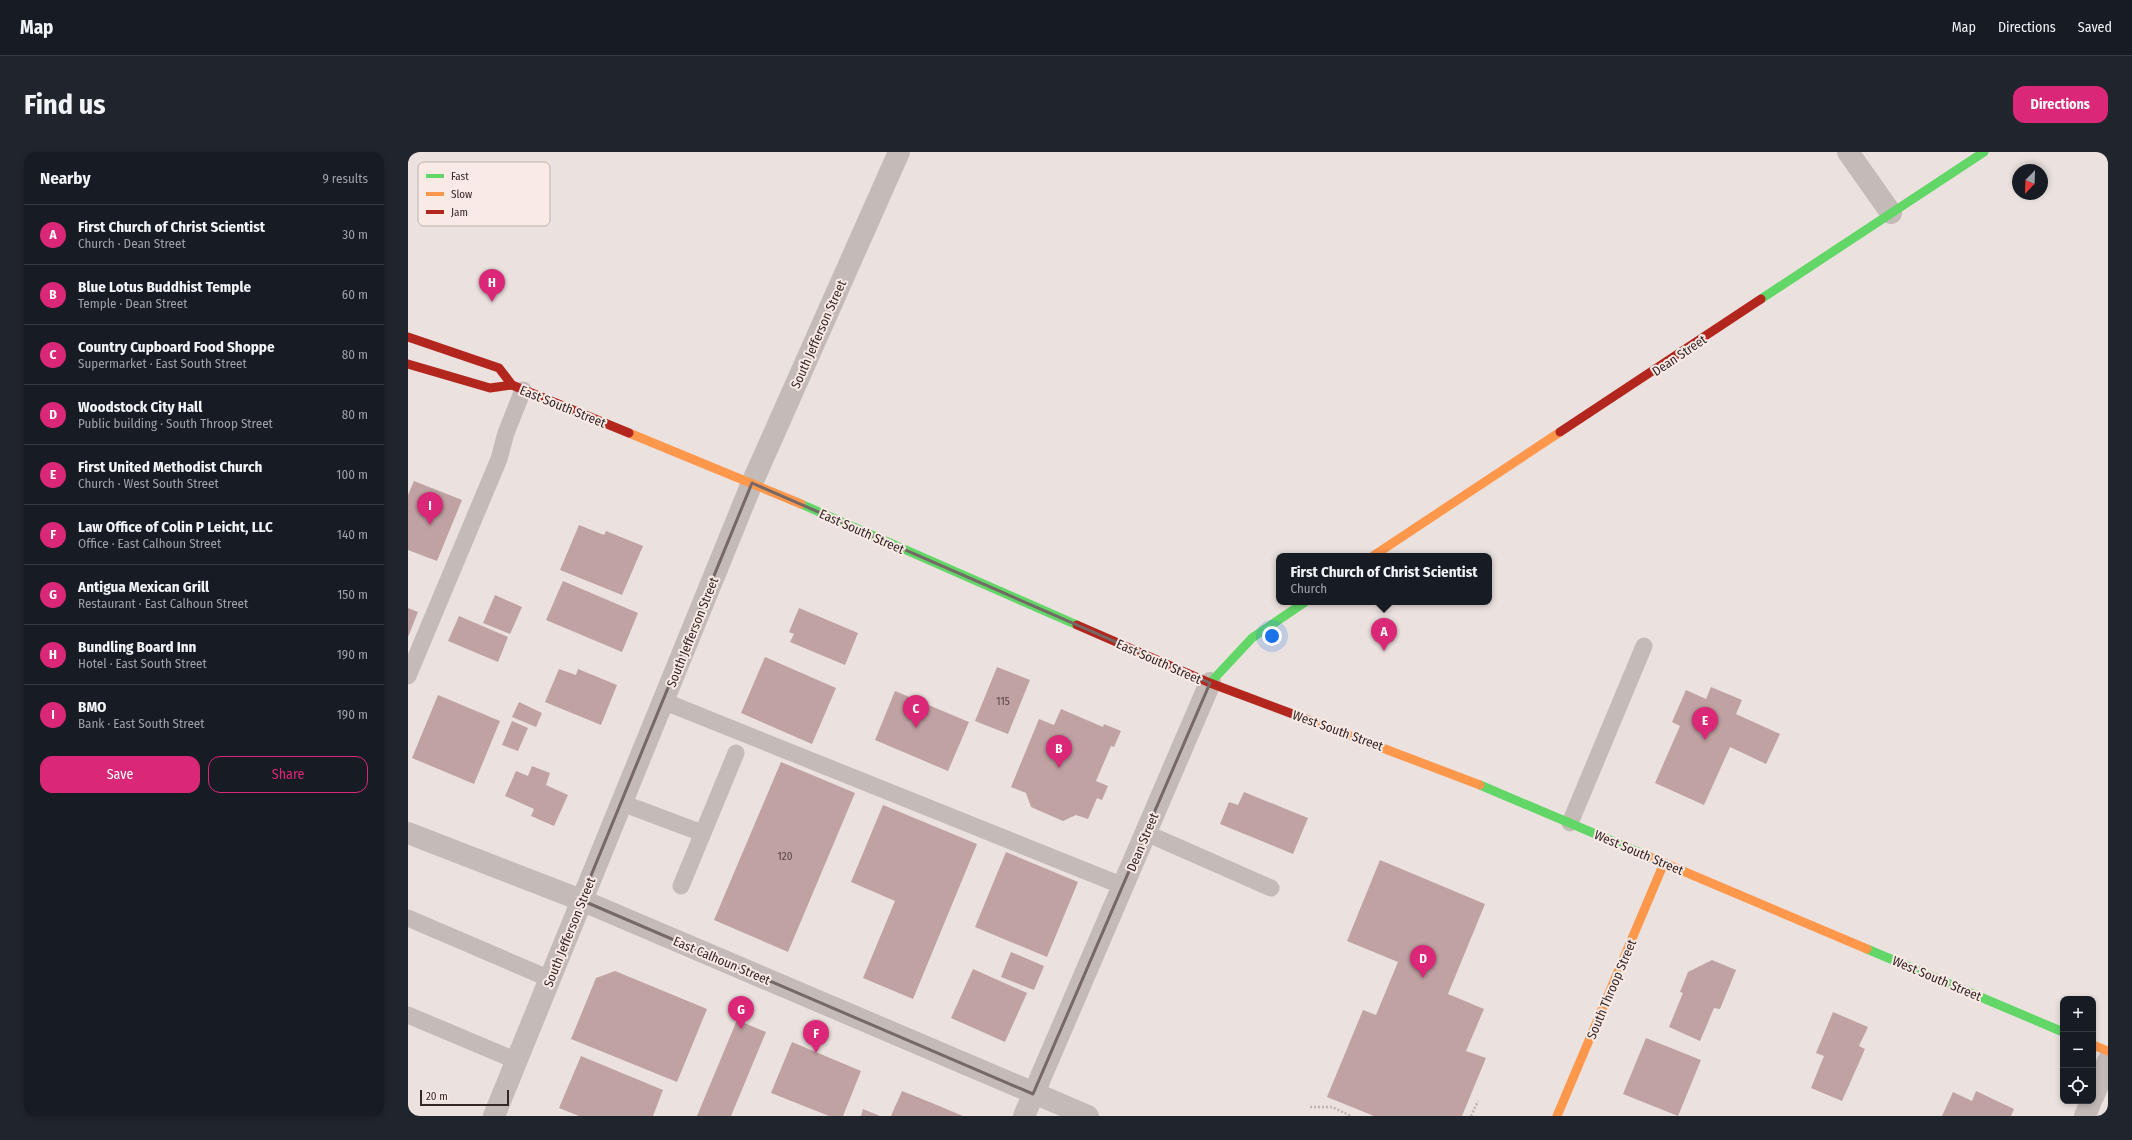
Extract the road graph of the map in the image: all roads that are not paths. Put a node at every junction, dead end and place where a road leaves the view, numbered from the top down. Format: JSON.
{"nodes":[{"id":1,"x":899,"y":152,"type":"edge"},
{"id":2,"x":1848,"y":152,"type":"edge"},
{"id":3,"x":1984,"y":152,"type":"edge"},
{"id":4,"x":1891,"y":213,"type":"junction"},
{"id":5,"x":408,"y":336,"type":"edge"},
{"id":6,"x":408,"y":364,"type":"edge"},
{"id":7,"x":517,"y":388,"type":"junction"},
{"id":8,"x":752,"y":483,"type":"junction"},
{"id":9,"x":1378,"y":553,"type":"edge"},
{"id":10,"x":1301,"y":605,"type":"edge"},
{"id":11,"x":1644,"y":646,"type":"dead end"},
{"id":12,"x":408,"y":676,"type":"edge"},
{"id":13,"x":1210,"y":683,"type":"junction"},
{"id":14,"x":663,"y":701,"type":"junction"},
{"id":15,"x":736,"y":753,"type":"dead end"},
{"id":16,"x":622,"y":803,"type":"junction"},
{"id":17,"x":1570,"y":822,"type":"junction"},
{"id":18,"x":408,"y":833,"type":"edge"},
{"id":19,"x":702,"y":833,"type":"junction"},
{"id":20,"x":1146,"y":833,"type":"junction"},
{"id":21,"x":1664,"y":863,"type":"junction"},
{"id":22,"x":681,"y":886,"type":"dead end"},
{"id":23,"x":1123,"y":886,"type":"junction"},
{"id":24,"x":1271,"y":888,"type":"dead end"},
{"id":25,"x":581,"y":900,"type":"junction"},
{"id":26,"x":408,"y":918,"type":"edge"},
{"id":27,"x":550,"y":979,"type":"junction"},
{"id":28,"x":408,"y":1015,"type":"edge"},
{"id":29,"x":2060,"y":1031,"type":"edge"},
{"id":30,"x":2096,"y":1046,"type":"edge"},
{"id":31,"x":2108,"y":1051,"type":"edge"},
{"id":32,"x":516,"y":1061,"type":"junction"},
{"id":33,"x":2108,"y":1062,"type":"edge"},
{"id":34,"x":2096,"y":1090,"type":"edge"},
{"id":35,"x":1033,"y":1094,"type":"junction"},
{"id":36,"x":2091,"y":1104,"type":"edge"},
{"id":37,"x":494,"y":1116,"type":"edge"},
{"id":38,"x":1024,"y":1116,"type":"edge"},
{"id":39,"x":1088,"y":1116,"type":"edge"},
{"id":40,"x":1557,"y":1116,"type":"edge"},
{"id":41,"x":2085,"y":1116,"type":"edge"}],
"edges":[{"from":1,"to":8,"type":"street","name":"South Jefferson Street"},
{"from":2,"to":4,"type":"street"},
{"from":3,"to":4,"type":"street","name":"Dean Street"},
{"from":4,"to":9,"type":"street","name":"Dean Street"},
{"from":5,"to":7,"type":"street","name":"East South Street"},
{"from":6,"to":7,"type":"street","name":"East South Street"},
{"from":7,"to":8,"type":"street","name":"East South Street"},
{"from":7,"to":12,"type":"lane"},
{"from":8,"to":13,"type":"street","name":"East South Street"},
{"from":8,"to":14,"type":"street","name":"South Jefferson Street"},
{"from":10,"to":13,"type":"street","name":"Dean Street"},
{"from":11,"to":17,"type":"lane"},
{"from":13,"to":17,"type":"street","name":"West South Street"},
{"from":13,"to":20,"type":"street","name":"Dean Street"},
{"from":14,"to":16,"type":"street","name":"South Jefferson Street"},
{"from":14,"to":23,"type":"lane"},
{"from":15,"to":19,"type":"lane"},
{"from":16,"to":19,"type":"lane"},
{"from":16,"to":25,"type":"street","name":"South Jefferson Street"},
{"from":17,"to":21,"type":"street","name":"West South Street"},
{"from":18,"to":25,"type":"street","name":"East Calhoun Street"},
{"from":19,"to":22,"type":"lane"},
{"from":20,"to":23,"type":"street","name":"Dean Street"},
{"from":20,"to":24,"type":"lane"},
{"from":21,"to":29,"type":"street","name":"West South Street"},
{"from":21,"to":40,"type":"street","name":"South Throop Street"},
{"from":23,"to":35,"type":"street","name":"Dean Street"},
{"from":25,"to":27,"type":"street","name":"South Jefferson Street"},
{"from":25,"to":35,"type":"street","name":"East Calhoun Street"},
{"from":26,"to":27,"type":"lane"},
{"from":27,"to":32,"type":"street","name":"South Jefferson Street"},
{"from":28,"to":32,"type":"lane"},
{"from":30,"to":31,"type":"street"},
{"from":32,"to":37,"type":"street","name":"South Jefferson Street"},
{"from":33,"to":34,"type":"street"},
{"from":35,"to":38,"type":"street","name":"Dean Street"},
{"from":35,"to":39,"type":"street","name":"East Calhoun Street"},
{"from":36,"to":41,"type":"street"}]}
